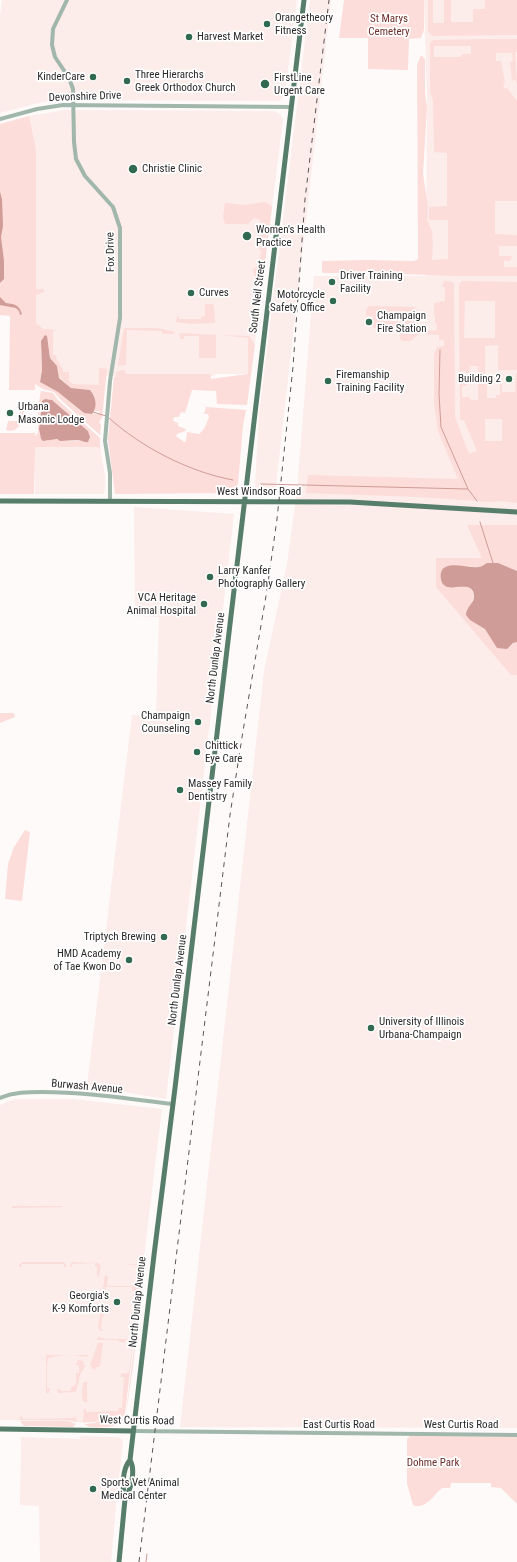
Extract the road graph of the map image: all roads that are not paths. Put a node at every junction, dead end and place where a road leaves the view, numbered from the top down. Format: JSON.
{"nodes":[{"id":1,"x":67,"y":0,"type":"edge"},
{"id":2,"x":304,"y":0,"type":"edge"},
{"id":3,"x":74,"y":105,"type":"junction"},
{"id":4,"x":292,"y":107,"type":"junction"},
{"id":5,"x":0,"y":119,"type":"edge"},
{"id":6,"x":0,"y":501,"type":"edge"},
{"id":7,"x":110,"y":501,"type":"junction"},
{"id":8,"x":245,"y":502,"type":"junction"},
{"id":9,"x":517,"y":512,"type":"edge"},
{"id":10,"x":0,"y":1098,"type":"edge"},
{"id":11,"x":173,"y":1104,"type":"junction"},
{"id":12,"x":0,"y":1429,"type":"edge"},
{"id":13,"x":133,"y":1431,"type":"junction"},
{"id":14,"x":273,"y":1433,"type":"joint"},
{"id":15,"x":404,"y":1434,"type":"joint"},
{"id":16,"x":517,"y":1435,"type":"edge"},
{"id":17,"x":120,"y":1562,"type":"edge"}],
"edges":[{"from":1,"to":3,"type":"street","name":"Fox Drive"},
{"from":2,"to":4,"type":"main road","name":"South Neil Street"},
{"from":3,"to":4,"type":"street","name":"Devonshire Drive"},
{"from":3,"to":5,"type":"street","name":"Devonshire Drive"},
{"from":3,"to":7,"type":"street","name":"Fox Drive"},
{"from":4,"to":8,"type":"main road","name":"South Neil Street"},
{"from":6,"to":7,"type":"main road","name":"West Windsor Road"},
{"from":7,"to":8,"type":"main road","name":"West Windsor Road"},
{"from":8,"to":9,"type":"main road","name":"West Windsor Road"},
{"from":8,"to":11,"type":"main road","name":"North Dunlap Avenue"},
{"from":10,"to":11,"type":"street","name":"Burwash Avenue"},
{"from":11,"to":13,"type":"main road","name":"North Dunlap Avenue"},
{"from":12,"to":13,"type":"main road","name":"West Curtis Road"},
{"from":13,"to":14,"type":"street","name":"West Curtis Road"},
{"from":13,"to":17,"type":"main road","name":"North Dunlap Avenue"},
{"from":14,"to":15,"type":"street","name":"East Curtis Road"},
{"from":15,"to":16,"type":"street","name":"West Curtis Road"}]}
